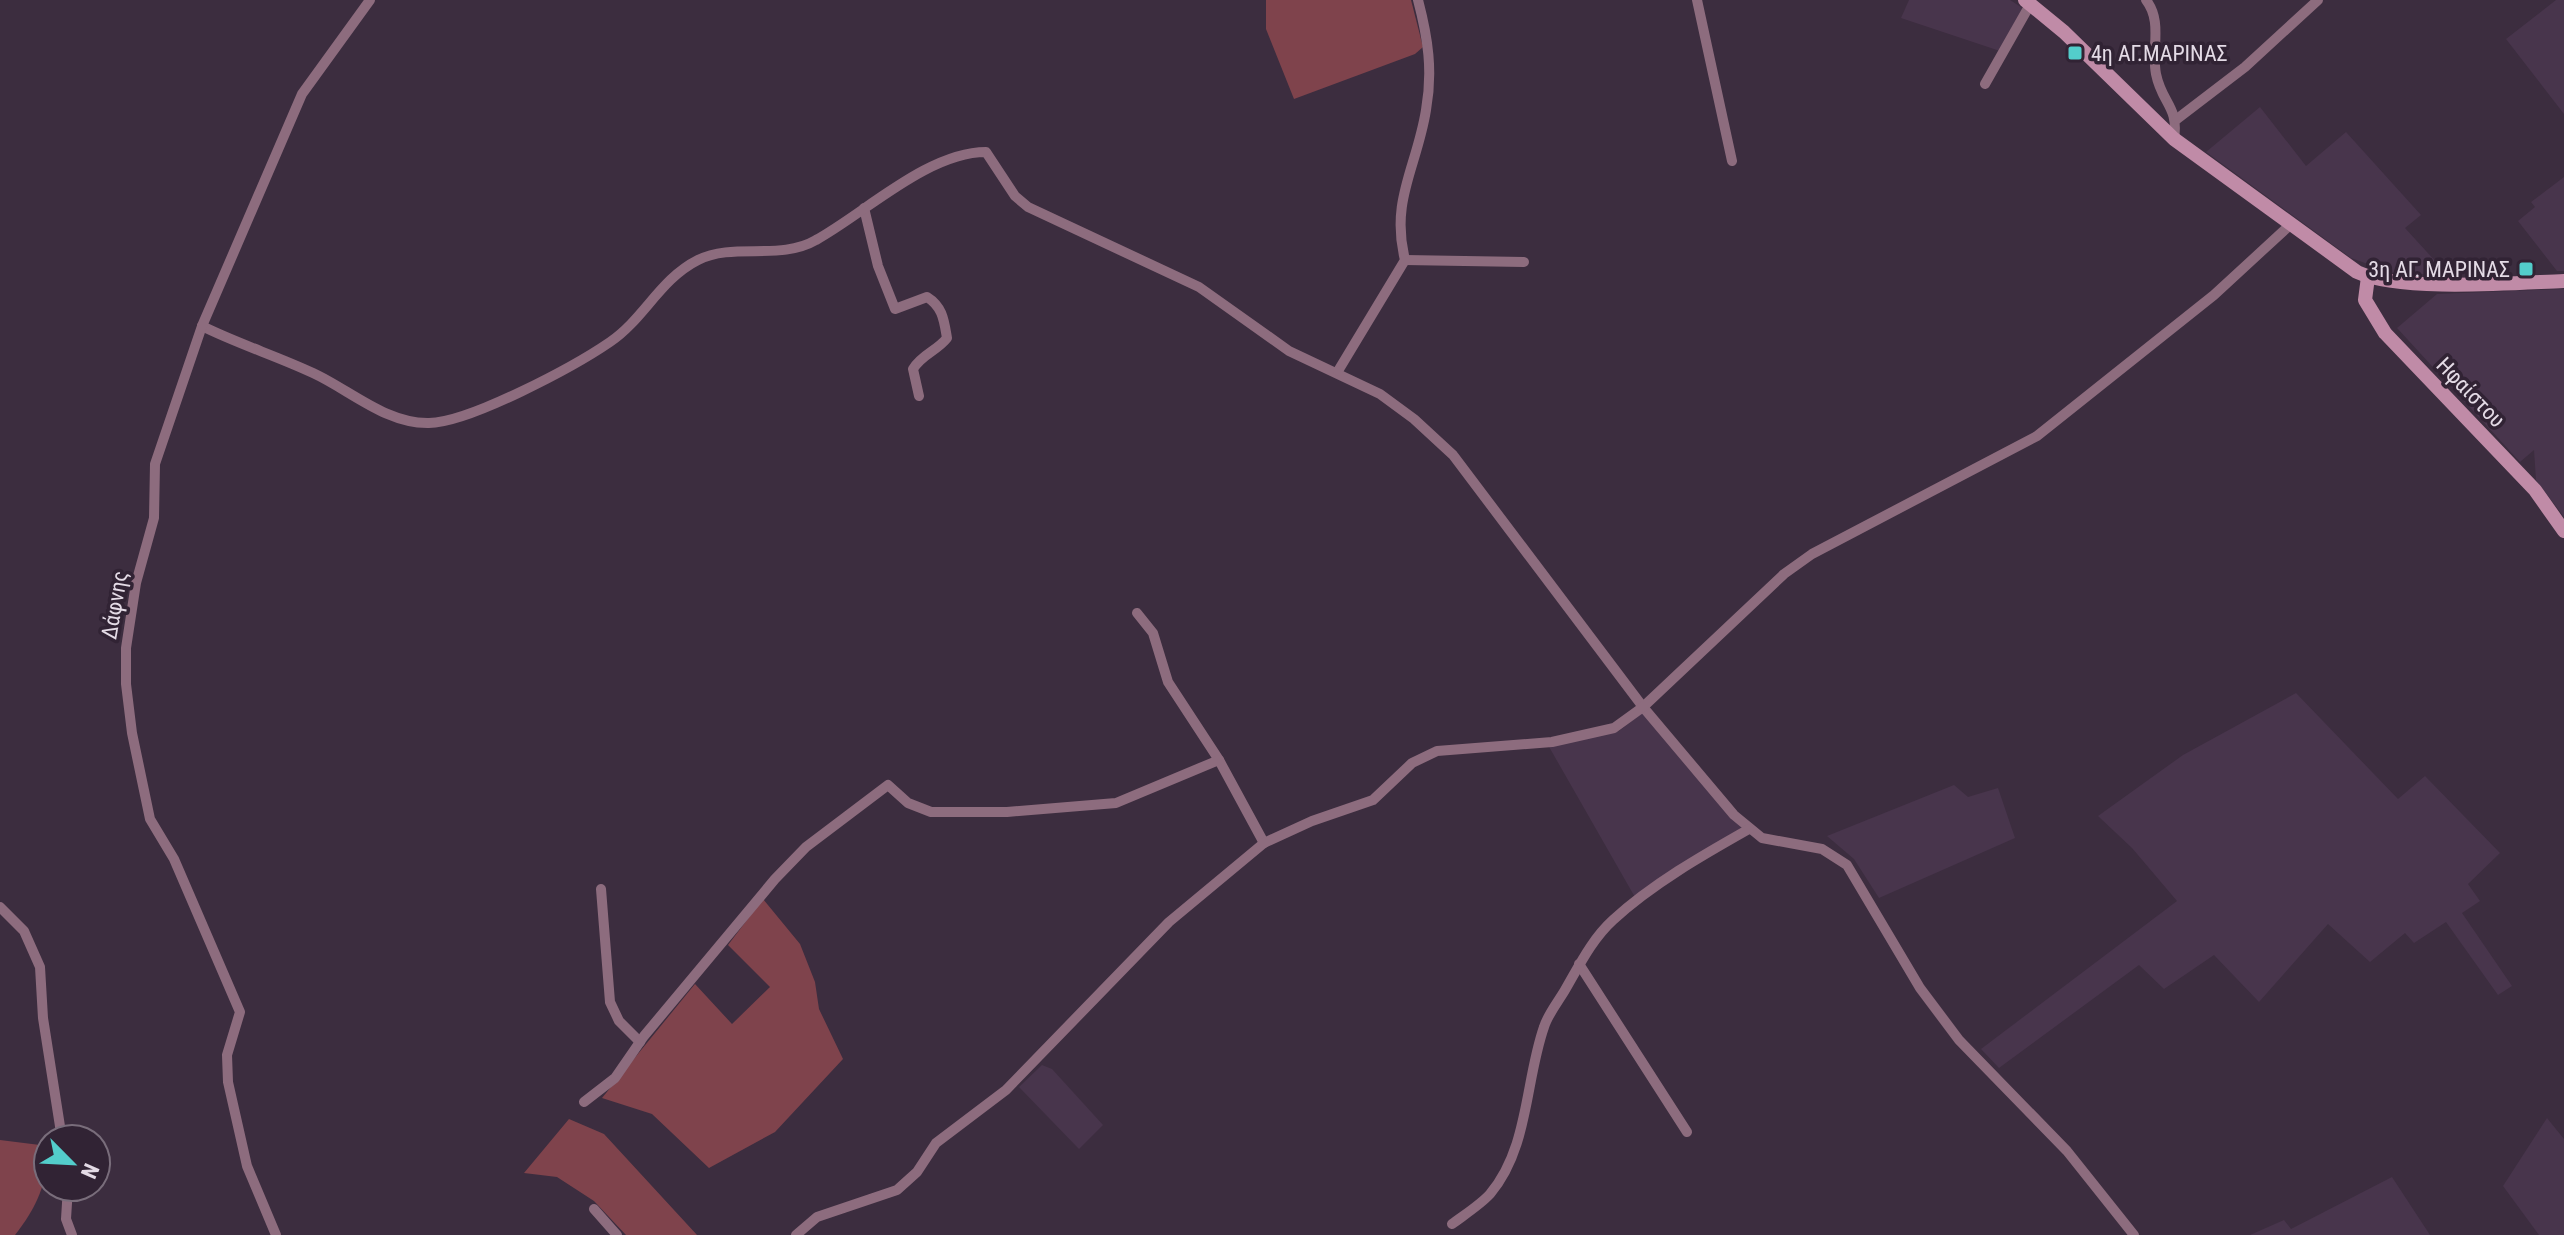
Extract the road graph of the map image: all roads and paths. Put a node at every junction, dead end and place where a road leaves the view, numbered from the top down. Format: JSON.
{"nodes":[{"id":1,"x":370,"y":0,"type":"edge"},
{"id":2,"x":1418,"y":0,"type":"edge"},
{"id":3,"x":1697,"y":0,"type":"edge"},
{"id":4,"x":2146,"y":0,"type":"edge"},
{"id":5,"x":2318,"y":0,"type":"edge"},
{"id":6,"x":2028,"y":2,"type":"edge"},
{"id":7,"x":1985,"y":84,"type":"dead end"},
{"id":8,"x":2177,"y":119,"type":"junction"},
{"id":9,"x":2174,"y":139,"type":"junction"},
{"id":10,"x":1732,"y":161,"type":"dead end"},
{"id":11,"x":864,"y":208,"type":"junction"},
{"id":12,"x":2290,"y":225,"type":"junction"},
{"id":13,"x":1405,"y":260,"type":"junction"},
{"id":14,"x":1524,"y":262,"type":"dead end"},
{"id":15,"x":2368,"y":277,"type":"junction"},
{"id":16,"x":2564,"y":281,"type":"edge"},
{"id":17,"x":202,"y":326,"type":"junction"},
{"id":18,"x":1338,"y":371,"type":"junction"},
{"id":19,"x":919,"y":396,"type":"dead end"},
{"id":20,"x":2564,"y":531,"type":"edge"},
{"id":21,"x":1137,"y":613,"type":"dead end"},
{"id":22,"x":1643,"y":707,"type":"junction"},
{"id":23,"x":1219,"y":760,"type":"junction"},
{"id":24,"x":1749,"y":829,"type":"junction"},
{"id":25,"x":1264,"y":843,"type":"junction"},
{"id":26,"x":601,"y":889,"type":"dead end"},
{"id":27,"x":0,"y":907,"type":"edge"},
{"id":28,"x":1579,"y":964,"type":"junction"},
{"id":29,"x":640,"y":1042,"type":"junction"},
{"id":30,"x":584,"y":1102,"type":"dead end"},
{"id":31,"x":59,"y":1123,"type":"edge"},
{"id":32,"x":1687,"y":1132,"type":"dead end"},
{"id":33,"x":67,"y":1203,"type":"edge"},
{"id":34,"x":594,"y":1209,"type":"dead end"},
{"id":35,"x":1452,"y":1224,"type":"dead end"},
{"id":36,"x":72,"y":1235,"type":"edge"},
{"id":37,"x":276,"y":1235,"type":"edge"},
{"id":38,"x":617,"y":1235,"type":"edge"},
{"id":39,"x":796,"y":1235,"type":"edge"},
{"id":40,"x":2134,"y":1235,"type":"edge"}],
"edges":[{"from":1,"to":17,"type":"street","name":"Δάφνης"},
{"from":2,"to":13,"type":"street"},
{"from":3,"to":10,"type":"street"},
{"from":4,"to":8,"type":"street"},
{"from":5,"to":8,"type":"street"},
{"from":6,"to":7,"type":"street"},
{"from":6,"to":9,"type":"main road"},
{"from":8,"to":9,"type":"street"},
{"from":9,"to":12,"type":"main road"},
{"from":11,"to":17,"type":"street"},
{"from":11,"to":18,"type":"street"},
{"from":11,"to":19,"type":"street"},
{"from":12,"to":15,"type":"main road"},
{"from":12,"to":22,"type":"street"},
{"from":13,"to":14,"type":"street"},
{"from":13,"to":18,"type":"street"},
{"from":15,"to":16,"type":"main road"},
{"from":15,"to":20,"type":"main road","name":"Ηφαίστου"},
{"from":17,"to":37,"type":"street","name":"Δάφνης"},
{"from":18,"to":22,"type":"street"},
{"from":21,"to":23,"type":"street"},
{"from":22,"to":24,"type":"street"},
{"from":22,"to":25,"type":"street"},
{"from":23,"to":25,"type":"street"},
{"from":23,"to":29,"type":"street"},
{"from":24,"to":28,"type":"street"},
{"from":24,"to":40,"type":"street"},
{"from":25,"to":39,"type":"street"},
{"from":26,"to":29,"type":"street"},
{"from":27,"to":31,"type":"street"},
{"from":28,"to":32,"type":"street"},
{"from":28,"to":35,"type":"street"},
{"from":29,"to":30,"type":"street"},
{"from":33,"to":36,"type":"street"},
{"from":34,"to":38,"type":"street"}]}
